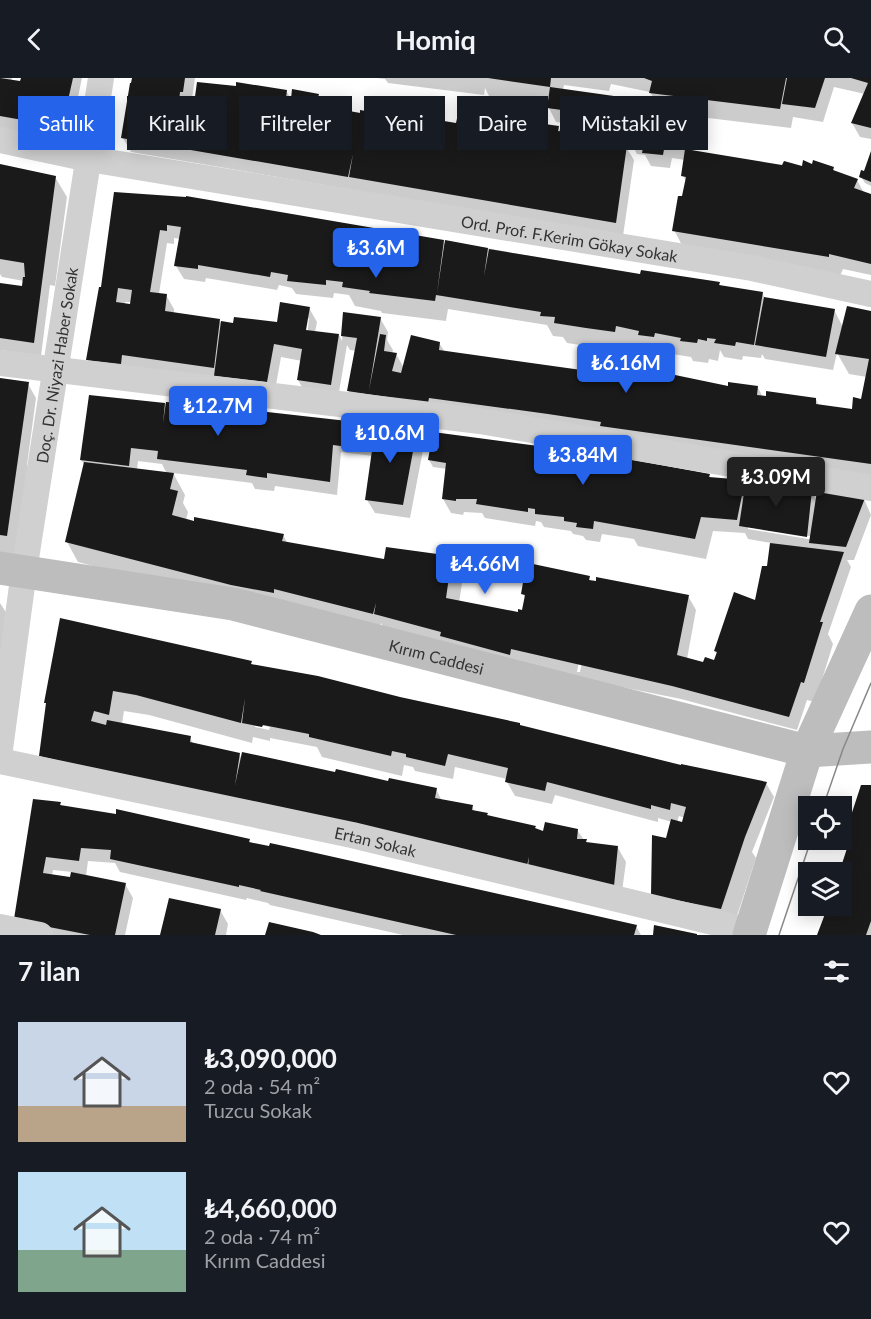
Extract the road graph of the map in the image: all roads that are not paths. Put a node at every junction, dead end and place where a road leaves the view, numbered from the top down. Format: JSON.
{"nodes":[{"id":1,"x":101,"y":78,"type":"edge"},
{"id":2,"x":0,"y":140,"type":"edge"},
{"id":3,"x":89,"y":159,"type":"junction"},
{"id":4,"x":871,"y":294,"type":"edge"},
{"id":5,"x":0,"y":363,"type":"edge"},
{"id":6,"x":55,"y":371,"type":"junction"},
{"id":7,"x":871,"y":488,"type":"edge"},
{"id":8,"x":12,"y":570,"type":"edge"},
{"id":9,"x":871,"y":611,"type":"edge"},
{"id":10,"x":871,"y":747,"type":"edge"},
{"id":11,"x":0,"y":749,"type":"edge"},
{"id":12,"x":807,"y":751,"type":"junction"},
{"id":13,"x":0,"y":761,"type":"edge"},
{"id":14,"x":0,"y":927,"type":"edge"},
{"id":15,"x":749,"y":933,"type":"edge"},
{"id":16,"x":40,"y":935,"type":"edge"}],
"edges":[{"from":1,"to":3,"type":"street","name":"Doç. Dr. Niyazi Haber Sokak"},
{"from":2,"to":3,"type":"street","name":"Ord. Prof. F.Kerim Gökay Sokak"},
{"from":3,"to":4,"type":"street","name":"Ord. Prof. F.Kerim Gökay Sokak"},
{"from":3,"to":6,"type":"street","name":"Doç. Dr. Niyazi Haber Sokak"},
{"from":5,"to":6,"type":"street"},
{"from":6,"to":7,"type":"street"},
{"from":6,"to":8,"type":"street","name":"Doç. Dr. Niyazi Haber Sokak"},
{"from":8,"to":11,"type":"street","name":"Doç. Dr. Niyazi Haber Sokak"},
{"from":8,"to":12,"type":"main road","name":"Kırım Caddesi"},
{"from":9,"to":12,"type":"main road"},
{"from":10,"to":12,"type":"main road","name":"Kırım Caddesi"},
{"from":12,"to":15,"type":"main road"},
{"from":13,"to":15,"type":"street","name":"Ertan Sokak"},
{"from":14,"to":16,"type":"street"}]}
